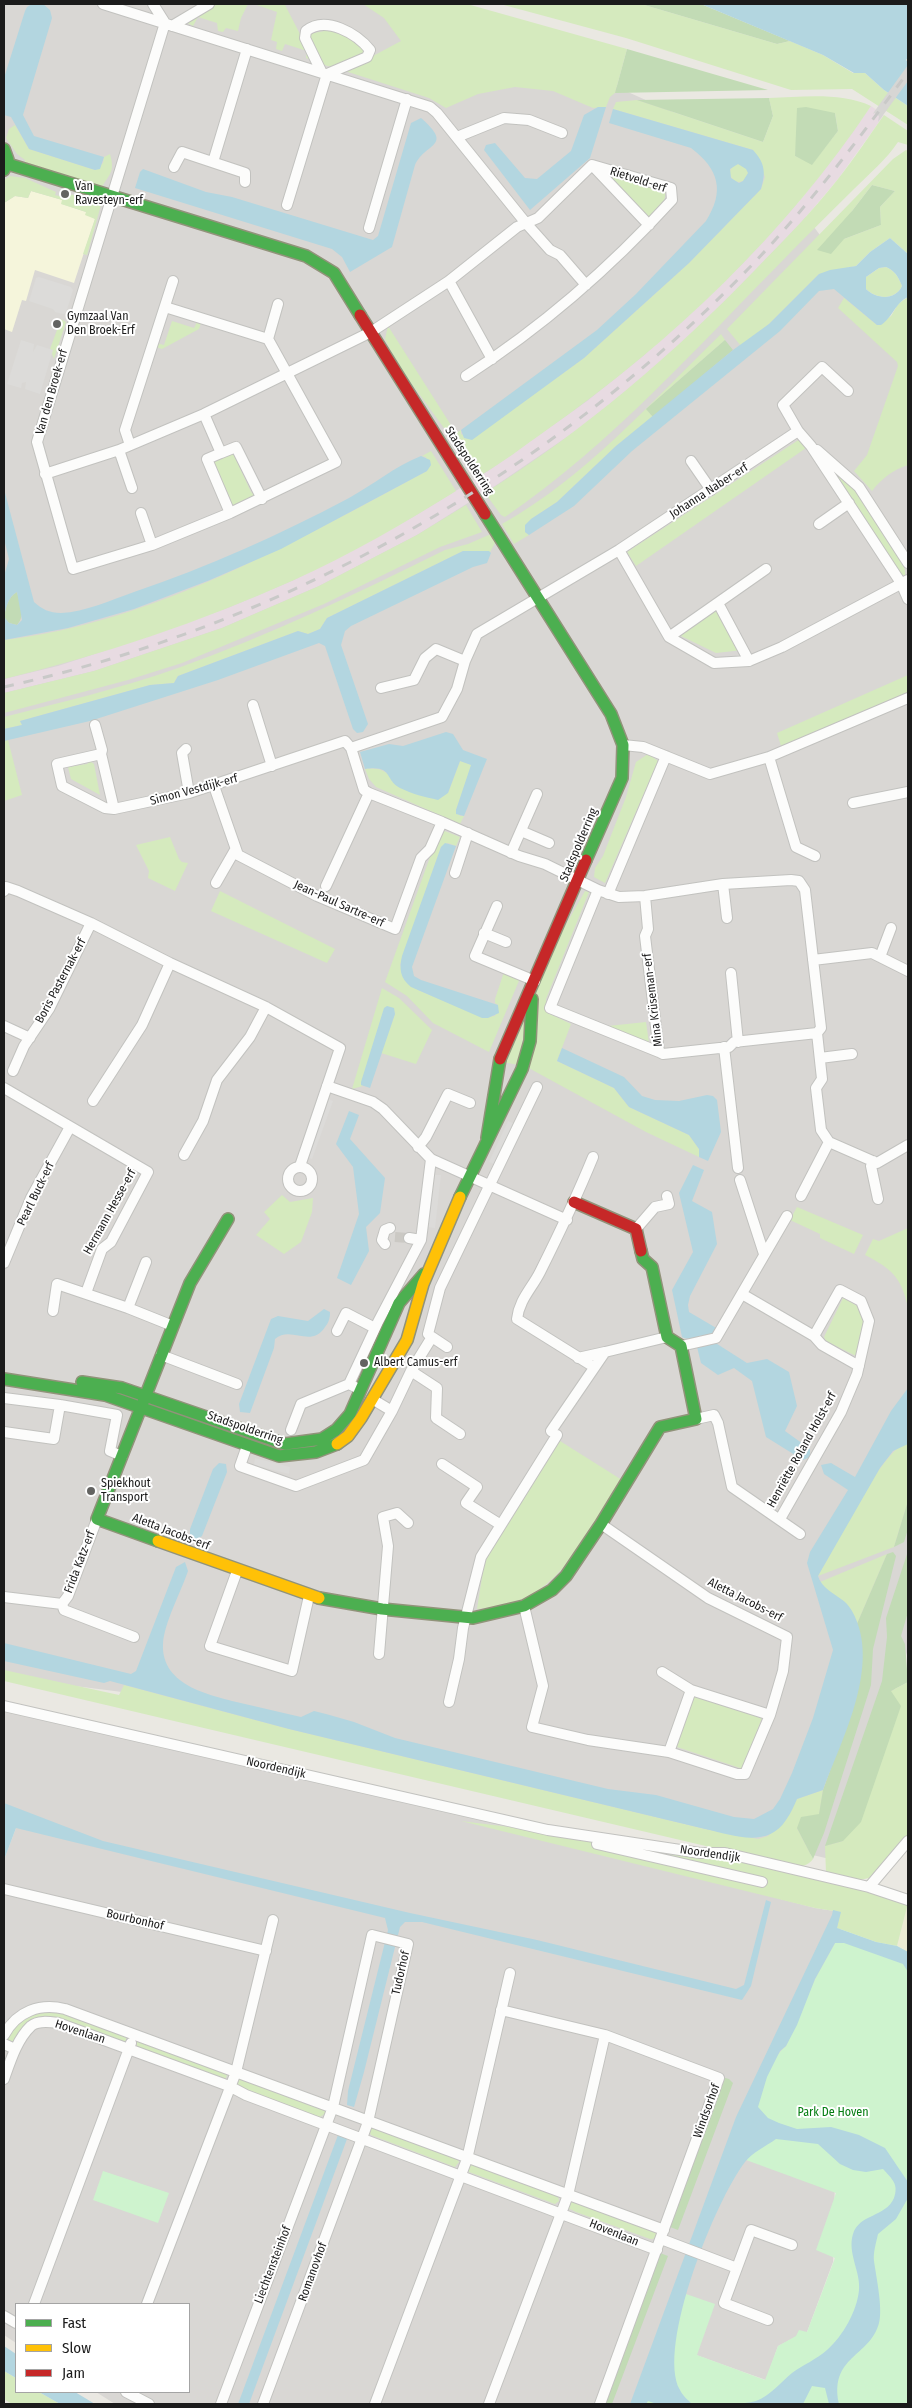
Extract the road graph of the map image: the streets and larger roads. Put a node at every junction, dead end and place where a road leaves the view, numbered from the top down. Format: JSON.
{"nodes":[{"id":1,"x":103,"y":4,"type":"edge"},
{"id":2,"x":153,"y":4,"type":"edge"},
{"id":3,"x":209,"y":4,"type":"edge"},
{"id":4,"x":168,"y":24,"type":"junction"},
{"id":5,"x":247,"y":49,"type":"junction"},
{"id":6,"x":325,"y":73,"type":"junction"},
{"id":7,"x":407,"y":99,"type":"junction"},
{"id":8,"x":562,"y":132,"type":"dead end"},
{"id":9,"x":457,"y":138,"type":"junction"},
{"id":10,"x":4,"y":149,"type":"edge"},
{"id":11,"x":213,"y":162,"type":"junction"},
{"id":12,"x":592,"y":166,"type":"junction"},
{"id":13,"x":6,"y":167,"type":"edge"},
{"id":14,"x":174,"y":167,"type":"dead end"},
{"id":15,"x":245,"y":182,"type":"dead end"},
{"id":16,"x":112,"y":196,"type":"junction"},
{"id":17,"x":286,"y":205,"type":"dead end"},
{"id":18,"x":525,"y":222,"type":"junction"},
{"id":19,"x":649,"y":225,"type":"junction"},
{"id":20,"x":369,"y":228,"type":"dead end"},
{"id":21,"x":449,"y":280,"type":"junction"},
{"id":22,"x":173,"y":281,"type":"dead end"},
{"id":23,"x":586,"y":286,"type":"junction"},
{"id":24,"x":278,"y":304,"type":"dead end"},
{"id":25,"x":165,"y":307,"type":"junction"},
{"id":26,"x":371,"y":332,"type":"junction"},
{"id":27,"x":268,"y":339,"type":"junction"},
{"id":28,"x":492,"y":359,"type":"junction"},
{"id":29,"x":287,"y":375,"type":"junction"},
{"id":30,"x":466,"y":376,"type":"dead end"},
{"id":31,"x":848,"y":391,"type":"dead end"},
{"id":32,"x":204,"y":414,"type":"junction"},
{"id":33,"x":798,"y":431,"type":"junction"},
{"id":34,"x":130,"y":445,"type":"junction"},
{"id":35,"x":811,"y":446,"type":"junction"},
{"id":36,"x":119,"y":450,"type":"junction"},
{"id":37,"x":221,"y":454,"type":"junction"},
{"id":38,"x":691,"y":461,"type":"dead end"},
{"id":39,"x":45,"y":474,"type":"junction"},
{"id":40,"x":132,"y":488,"type":"dead end"},
{"id":41,"x":711,"y":490,"type":"junction"},
{"id":42,"x":262,"y":499,"type":"junction"},
{"id":43,"x":849,"y":503,"type":"junction"},
{"id":44,"x":141,"y":513,"type":"dead end"},
{"id":45,"x":230,"y":513,"type":"junction"},
{"id":46,"x":819,"y":524,"type":"dead end"},
{"id":47,"x":152,"y":545,"type":"junction"},
{"id":48,"x":619,"y":550,"type":"junction"},
{"id":49,"x":908,"y":563,"type":"edge"},
{"id":50,"x":766,"y":569,"type":"dead end"},
{"id":51,"x":905,"y":581,"type":"edge"},
{"id":52,"x":539,"y":598,"type":"junction"},
{"id":53,"x":908,"y":600,"type":"edge"},
{"id":54,"x":718,"y":603,"type":"junction"},
{"id":55,"x":669,"y":637,"type":"junction"},
{"id":56,"x":465,"y":661,"type":"junction"},
{"id":57,"x":750,"y":661,"type":"junction"},
{"id":58,"x":381,"y":688,"type":"dead end"},
{"id":59,"x":908,"y":698,"type":"edge"},
{"id":60,"x":253,"y":705,"type":"dead end"},
{"id":61,"x":96,"y":725,"type":"dead end"},
{"id":62,"x":624,"y":745,"type":"junction"},
{"id":63,"x":351,"y":748,"type":"junction"},
{"id":64,"x":186,"y":749,"type":"dead end"},
{"id":65,"x":101,"y":754,"type":"junction"},
{"id":66,"x":666,"y":756,"type":"junction"},
{"id":67,"x":769,"y":757,"type":"junction"},
{"id":68,"x":272,"y":766,"type":"junction"},
{"id":69,"x":214,"y":786,"type":"junction"},
{"id":70,"x":908,"y":792,"type":"edge"},
{"id":71,"x":189,"y":793,"type":"junction"},
{"id":72,"x":369,"y":794,"type":"junction"},
{"id":73,"x":537,"y":794,"type":"dead end"},
{"id":74,"x":853,"y":803,"type":"dead end"},
{"id":75,"x":114,"y":809,"type":"junction"},
{"id":76,"x":442,"y":822,"type":"junction"},
{"id":77,"x":521,"y":831,"type":"junction"},
{"id":78,"x":468,"y":834,"type":"junction"},
{"id":79,"x":549,"y":843,"type":"dead end"},
{"id":80,"x":235,"y":850,"type":"junction"},
{"id":81,"x":512,"y":853,"type":"junction"},
{"id":82,"x":815,"y":856,"type":"dead end"},
{"id":83,"x":455,"y":873,"type":"dead end"},
{"id":84,"x":578,"y":880,"type":"junction"},
{"id":85,"x":216,"y":883,"type":"dead end"},
{"id":86,"x":723,"y":884,"type":"junction"},
{"id":87,"x":326,"y":886,"type":"dead end"},
{"id":88,"x":4,"y":891,"type":"edge"},
{"id":89,"x":603,"y":892,"type":"junction"},
{"id":90,"x":645,"y":896,"type":"junction"},
{"id":91,"x":496,"y":906,"type":"dead end"},
{"id":92,"x":727,"y":918,"type":"dead end"},
{"id":93,"x":91,"y":924,"type":"junction"},
{"id":94,"x":891,"y":928,"type":"dead end"},
{"id":95,"x":484,"y":933,"type":"junction"},
{"id":96,"x":506,"y":942,"type":"dead end"},
{"id":97,"x":880,"y":957,"type":"junction"},
{"id":98,"x":813,"y":960,"type":"junction"},
{"id":99,"x":170,"y":963,"type":"junction"},
{"id":100,"x":908,"y":971,"type":"edge"},
{"id":101,"x":731,"y":974,"type":"dead end"},
{"id":102,"x":535,"y":981,"type":"junction"},
{"id":103,"x":266,"y":1006,"type":"junction"},
{"id":104,"x":4,"y":1026,"type":"edge"},
{"id":105,"x":816,"y":1033,"type":"junction"},
{"id":106,"x":30,"y":1038,"type":"junction"},
{"id":107,"x":738,"y":1042,"type":"junction"},
{"id":108,"x":724,"y":1047,"type":"junction"},
{"id":109,"x":659,"y":1052,"type":"junction"},
{"id":110,"x":852,"y":1054,"type":"dead end"},
{"id":111,"x":820,"y":1058,"type":"junction"},
{"id":112,"x":13,"y":1071,"type":"dead end"},
{"id":113,"x":327,"y":1086,"type":"junction"},
{"id":114,"x":537,"y":1087,"type":"dead end"},
{"id":115,"x":4,"y":1088,"type":"edge"},
{"id":116,"x":93,"y":1101,"type":"dead end"},
{"id":117,"x":470,"y":1103,"type":"dead end"},
{"id":118,"x":70,"y":1127,"type":"junction"},
{"id":119,"x":487,"y":1138,"type":"junction"},
{"id":120,"x":829,"y":1142,"type":"junction"},
{"id":121,"x":908,"y":1146,"type":"edge"},
{"id":122,"x":418,"y":1147,"type":"junction"},
{"id":123,"x":184,"y":1155,"type":"dead end"},
{"id":124,"x":593,"y":1157,"type":"dead end"},
{"id":125,"x":431,"y":1160,"type":"junction"},
{"id":126,"x":873,"y":1161,"type":"junction"},
{"id":127,"x":300,"y":1166,"type":"dead end"},
{"id":128,"x":738,"y":1168,"type":"dead end"},
{"id":129,"x":469,"y":1174,"type":"junction"},
{"id":130,"x":740,"y":1180,"type":"dead end"},
{"id":131,"x":490,"y":1184,"type":"junction"},
{"id":132,"x":667,"y":1196,"type":"dead end"},
{"id":133,"x":801,"y":1196,"type":"dead end"},
{"id":134,"x":878,"y":1199,"type":"dead end"},
{"id":135,"x":574,"y":1202,"type":"junction"},
{"id":136,"x":787,"y":1216,"type":"dead end"},
{"id":137,"x":228,"y":1219,"type":"dead end"},
{"id":138,"x":567,"y":1220,"type":"junction"},
{"id":139,"x":636,"y":1229,"type":"junction"},
{"id":140,"x":409,"y":1238,"type":"tunnel mouth"},
{"id":141,"x":421,"y":1240,"type":"junction"},
{"id":142,"x":764,"y":1254,"type":"junction"},
{"id":143,"x":146,"y":1262,"type":"dead end"},
{"id":144,"x":4,"y":1263,"type":"edge"},
{"id":145,"x":430,"y":1266,"type":"junction"},
{"id":146,"x":86,"y":1293,"type":"junction"},
{"id":147,"x":742,"y":1294,"type":"junction"},
{"id":148,"x":128,"y":1308,"type":"junction"},
{"id":149,"x":53,"y":1311,"type":"dead end"},
{"id":150,"x":377,"y":1325,"type":"junction"},
{"id":151,"x":172,"y":1326,"type":"junction"},
{"id":152,"x":337,"y":1331,"type":"dead end"},
{"id":153,"x":814,"y":1336,"type":"junction"},
{"id":154,"x":432,"y":1337,"type":"junction"},
{"id":155,"x":667,"y":1337,"type":"junction"},
{"id":156,"x":681,"y":1346,"type":"junction"},
{"id":157,"x":448,"y":1347,"type":"dead end"},
{"id":158,"x":605,"y":1352,"type":"junction"},
{"id":159,"x":161,"y":1355,"type":"junction"},
{"id":160,"x":578,"y":1358,"type":"junction"},
{"id":161,"x":859,"y":1366,"type":"junction"},
{"id":162,"x":594,"y":1367,"type":"junction"},
{"id":163,"x":411,"y":1371,"type":"junction"},
{"id":164,"x":4,"y":1372,"type":"edge"},
{"id":165,"x":4,"y":1380,"type":"edge"},
{"id":166,"x":237,"y":1384,"type":"dead end"},
{"id":167,"x":349,"y":1384,"type":"junction"},
{"id":168,"x":360,"y":1389,"type":"junction"},
{"id":169,"x":4,"y":1398,"type":"edge"},
{"id":170,"x":372,"y":1399,"type":"junction"},
{"id":171,"x":144,"y":1402,"type":"junction"},
{"id":172,"x":60,"y":1405,"type":"junction"},
{"id":173,"x":392,"y":1411,"type":"junction"},
{"id":174,"x":696,"y":1419,"type":"junction"},
{"id":175,"x":291,"y":1430,"type":"dead end"},
{"id":176,"x":4,"y":1432,"type":"edge"},
{"id":177,"x":460,"y":1434,"type":"dead end"},
{"id":178,"x":247,"y":1446,"type":"junction"},
{"id":179,"x":122,"y":1456,"type":"junction"},
{"id":180,"x":442,"y":1464,"type":"dead end"},
{"id":181,"x":627,"y":1480,"type":"joint"},
{"id":182,"x":97,"y":1518,"type":"junction"},
{"id":183,"x":780,"y":1520,"type":"junction"},
{"id":184,"x":408,"y":1523,"type":"dead end"},
{"id":185,"x":601,"y":1524,"type":"junction"},
{"id":186,"x":501,"y":1525,"type":"junction"},
{"id":187,"x":800,"y":1534,"type":"dead end"},
{"id":188,"x":237,"y":1571,"type":"junction"},
{"id":189,"x":309,"y":1596,"type":"junction"},
{"id":190,"x":4,"y":1597,"type":"edge"},
{"id":191,"x":62,"y":1604,"type":"junction"},
{"id":192,"x":524,"y":1606,"type":"junction"},
{"id":193,"x":382,"y":1610,"type":"junction"},
{"id":194,"x":467,"y":1618,"type":"junction"},
{"id":195,"x":134,"y":1637,"type":"dead end"},
{"id":196,"x":379,"y":1654,"type":"dead end"},
{"id":197,"x":662,"y":1672,"type":"dead end"},
{"id":198,"x":691,"y":1690,"type":"junction"},
{"id":199,"x":449,"y":1702,"type":"dead end"},
{"id":200,"x":4,"y":1706,"type":"edge"},
{"id":201,"x":770,"y":1714,"type":"junction"},
{"id":202,"x":669,"y":1752,"type":"junction"},
{"id":203,"x":548,"y":1830,"type":"junction"},
{"id":204,"x":908,"y":1841,"type":"edge"},
{"id":205,"x":762,"y":1882,"type":"dead end"},
{"id":206,"x":869,"y":1887,"type":"junction"},
{"id":207,"x":4,"y":1889,"type":"edge"},
{"id":208,"x":908,"y":1900,"type":"edge"},
{"id":209,"x":273,"y":1920,"type":"dead end"},
{"id":210,"x":266,"y":1951,"type":"junction"},
{"id":211,"x":510,"y":1973,"type":"dead end"},
{"id":212,"x":501,"y":2010,"type":"junction"},
{"id":213,"x":133,"y":2034,"type":"junction"},
{"id":214,"x":4,"y":2035,"type":"edge"},
{"id":215,"x":606,"y":2035,"type":"junction"},
{"id":216,"x":4,"y":2044,"type":"edge"},
{"id":217,"x":129,"y":2048,"type":"junction"},
{"id":218,"x":15,"y":2049,"type":"junction"},
{"id":219,"x":236,"y":2072,"type":"junction"},
{"id":220,"x":4,"y":2079,"type":"edge"},
{"id":221,"x":229,"y":2086,"type":"junction"},
{"id":222,"x":333,"y":2107,"type":"junction"},
{"id":223,"x":368,"y":2122,"type":"junction"},
{"id":224,"x":326,"y":2126,"type":"junction"},
{"id":225,"x":362,"y":2140,"type":"junction"},
{"id":226,"x":467,"y":2159,"type":"junction"},
{"id":227,"x":460,"y":2177,"type":"junction"},
{"id":228,"x":568,"y":2195,"type":"junction"},
{"id":229,"x":560,"y":2212,"type":"junction"},
{"id":230,"x":663,"y":2234,"type":"junction"},
{"id":231,"x":792,"y":2245,"type":"dead end"},
{"id":232,"x":657,"y":2250,"type":"junction"},
{"id":233,"x":737,"y":2268,"type":"junction"},
{"id":234,"x":34,"y":2303,"type":"edge"},
{"id":235,"x":147,"y":2303,"type":"edge"},
{"id":236,"x":4,"y":2316,"type":"edge"},
{"id":237,"x":768,"y":2320,"type":"dead end"},
{"id":238,"x":15,"y":2322,"type":"edge"},
{"id":239,"x":128,"y":2393,"type":"edge"},
{"id":240,"x":149,"y":2404,"type":"edge"},
{"id":241,"x":220,"y":2404,"type":"edge"},
{"id":242,"x":263,"y":2404,"type":"edge"},
{"id":243,"x":375,"y":2404,"type":"edge"},
{"id":244,"x":489,"y":2404,"type":"edge"},
{"id":245,"x":600,"y":2404,"type":"edge"}],
"edges":[{"from":1,"to":4,"type":"street"},
{"from":2,"to":4,"type":"street"},
{"from":3,"to":4,"type":"street"},
{"from":4,"to":5,"type":"street"},
{"from":4,"to":16,"type":"street"},
{"from":5,"to":6,"type":"street"},
{"from":5,"to":11,"type":"street"},
{"from":6,"to":6,"type":"street"},
{"from":6,"to":7,"type":"street"},
{"from":6,"to":17,"type":"street"},
{"from":7,"to":9,"type":"street"},
{"from":7,"to":20,"type":"street"},
{"from":8,"to":9,"type":"street"},
{"from":9,"to":18,"type":"street"},
{"from":10,"to":13,"type":"street"},
{"from":11,"to":14,"type":"street"},
{"from":11,"to":15,"type":"street"},
{"from":12,"to":18,"type":"street"},
{"from":12,"to":19,"type":"street","name":"Rietveld-erf"},
{"from":12,"to":19,"type":"street","name":"Rietveld-erf"},
{"from":13,"to":16,"type":"street","name":"Stadspolderring"},
{"from":16,"to":26,"type":"street","name":"Stadspolderring"},
{"from":16,"to":39,"type":"street","name":"Van den Broek-erf"},
{"from":18,"to":21,"type":"street"},
{"from":18,"to":23,"type":"street"},
{"from":19,"to":23,"type":"street","name":"Rietveld-erf"},
{"from":21,"to":26,"type":"street"},
{"from":21,"to":28,"type":"street"},
{"from":22,"to":25,"type":"street"},
{"from":23,"to":28,"type":"street","name":"Rietveld-erf"},
{"from":24,"to":27,"type":"street"},
{"from":25,"to":27,"type":"street"},
{"from":25,"to":34,"type":"street"},
{"from":26,"to":29,"type":"street"},
{"from":26,"to":52,"type":"street","name":"Stadspolderring"},
{"from":27,"to":29,"type":"street","name":"Van den Broek-erf"},
{"from":28,"to":30,"type":"street","name":"Rietveld-erf"},
{"from":29,"to":32,"type":"street"},
{"from":29,"to":42,"type":"street","name":"Van den Broek-erf"},
{"from":31,"to":33,"type":"street"},
{"from":32,"to":34,"type":"street"},
{"from":32,"to":37,"type":"street"},
{"from":33,"to":35,"type":"street"},
{"from":33,"to":41,"type":"street","name":"Johanna Naber-erf"},
{"from":34,"to":36,"type":"street"},
{"from":35,"to":43,"type":"street"},
{"from":35,"to":49,"type":"street"},
{"from":36,"to":39,"type":"street"},
{"from":36,"to":40,"type":"street"},
{"from":37,"to":42,"type":"street"},
{"from":37,"to":45,"type":"street"},
{"from":38,"to":41,"type":"street"},
{"from":39,"to":47,"type":"street","name":"Van den Broek-erf"},
{"from":41,"to":48,"type":"street","name":"Johanna Naber-erf"},
{"from":42,"to":45,"type":"street","name":"Van den Broek-erf"},
{"from":43,"to":46,"type":"street"},
{"from":43,"to":51,"type":"street"},
{"from":44,"to":47,"type":"street"},
{"from":45,"to":47,"type":"street","name":"Van den Broek-erf"},
{"from":48,"to":52,"type":"street","name":"Johanna Naber-erf"},
{"from":48,"to":55,"type":"street"},
{"from":50,"to":54,"type":"street"},
{"from":51,"to":53,"type":"street"},
{"from":51,"to":57,"type":"street"},
{"from":52,"to":56,"type":"street","name":"Simon Vestdijk-erf"},
{"from":52,"to":62,"type":"street","name":"Stadspolderring"},
{"from":54,"to":55,"type":"street"},
{"from":54,"to":57,"type":"street"},
{"from":55,"to":57,"type":"street"},
{"from":56,"to":58,"type":"street"},
{"from":56,"to":63,"type":"street","name":"Simon Vestdijk-erf"},
{"from":59,"to":67,"type":"street"},
{"from":60,"to":68,"type":"street"},
{"from":61,"to":65,"type":"street"},
{"from":62,"to":66,"type":"street"},
{"from":62,"to":84,"type":"street","name":"Stadspolderring"},
{"from":63,"to":68,"type":"street","name":"Simon Vestdijk-erf"},
{"from":63,"to":72,"type":"street"},
{"from":64,"to":71,"type":"street"},
{"from":65,"to":75,"type":"street"},
{"from":65,"to":75,"type":"street"},
{"from":66,"to":67,"type":"street"},
{"from":66,"to":89,"type":"street"},
{"from":67,"to":82,"type":"street"},
{"from":68,"to":69,"type":"street","name":"Simon Vestdijk-erf"},
{"from":69,"to":71,"type":"street","name":"Simon Vestdijk-erf"},
{"from":69,"to":80,"type":"street"},
{"from":70,"to":74,"type":"street"},
{"from":71,"to":75,"type":"street","name":"Simon Vestdijk-erf"},
{"from":72,"to":76,"type":"street"},
{"from":72,"to":87,"type":"street","name":"Jean-Paul Sartre-erf"},
{"from":73,"to":77,"type":"street"},
{"from":76,"to":78,"type":"street"},
{"from":76,"to":80,"type":"street","name":"Jean-Paul Sartre-erf"},
{"from":77,"to":79,"type":"street"},
{"from":77,"to":81,"type":"street"},
{"from":78,"to":81,"type":"street"},
{"from":78,"to":83,"type":"street"},
{"from":80,"to":85,"type":"street"},
{"from":81,"to":84,"type":"street"},
{"from":84,"to":89,"type":"street"},
{"from":84,"to":102,"type":"street","name":"Stadspolderring"},
{"from":86,"to":90,"type":"street"},
{"from":86,"to":92,"type":"street"},
{"from":86,"to":98,"type":"street"},
{"from":88,"to":93,"type":"street","name":"Boris Pasternak-erf"},
{"from":89,"to":90,"type":"street"},
{"from":89,"to":109,"type":"street"},
{"from":90,"to":109,"type":"street","name":"Mina Krüseman-erf"},
{"from":91,"to":95,"type":"street"},
{"from":93,"to":99,"type":"street","name":"Boris Pasternak-erf"},
{"from":93,"to":106,"type":"street","name":"Boris Pasternak-erf"},
{"from":94,"to":97,"type":"street"},
{"from":95,"to":96,"type":"street"},
{"from":95,"to":102,"type":"street"},
{"from":97,"to":98,"type":"street"},
{"from":97,"to":100,"type":"street"},
{"from":98,"to":105,"type":"street"},
{"from":99,"to":103,"type":"street","name":"Boris Pasternak-erf"},
{"from":99,"to":116,"type":"street"},
{"from":101,"to":107,"type":"street"},
{"from":102,"to":119,"type":"street","name":"Stadspolderring"},
{"from":102,"to":119,"type":"street","name":"Stadspolderring"},
{"from":103,"to":113,"type":"street","name":"Boris Pasternak-erf"},
{"from":103,"to":123,"type":"street"},
{"from":104,"to":106,"type":"street","name":"Boris Pasternak-erf"},
{"from":105,"to":107,"type":"street","name":"Mina Krüseman-erf"},
{"from":105,"to":111,"type":"street"},
{"from":106,"to":112,"type":"street","name":"Boris Pasternak-erf"},
{"from":107,"to":108,"type":"street","name":"Mina Krüseman-erf"},
{"from":108,"to":109,"type":"street","name":"Mina Krüseman-erf"},
{"from":108,"to":128,"type":"street"},
{"from":110,"to":111,"type":"street"},
{"from":111,"to":120,"type":"street"},
{"from":113,"to":122,"type":"street"},
{"from":113,"to":127,"type":"street","name":"Boris Pasternak-erf"},
{"from":114,"to":131,"type":"street"},
{"from":115,"to":118,"type":"street"},
{"from":117,"to":122,"type":"street"},
{"from":118,"to":144,"type":"street","name":"Pearl Buck-erf"},
{"from":118,"to":146,"type":"street","name":"Hermann Hesse-erf"},
{"from":119,"to":129,"type":"street","name":"Stadspolderring"},
{"from":120,"to":126,"type":"street"},
{"from":120,"to":133,"type":"street"},
{"from":121,"to":126,"type":"street"},
{"from":122,"to":125,"type":"street"},
{"from":124,"to":135,"type":"street"},
{"from":125,"to":129,"type":"street"},
{"from":125,"to":141,"type":"street"},
{"from":126,"to":134,"type":"street"},
{"from":129,"to":131,"type":"street"},
{"from":129,"to":145,"type":"street","name":"Stadspolderring"},
{"from":130,"to":142,"type":"street"},
{"from":131,"to":138,"type":"street"},
{"from":131,"to":154,"type":"street"},
{"from":132,"to":139,"type":"street"},
{"from":135,"to":138,"type":"street"},
{"from":135,"to":139,"type":"street"},
{"from":136,"to":142,"type":"street"},
{"from":137,"to":151,"type":"street"},
{"from":138,"to":160,"type":"street"},
{"from":139,"to":155,"type":"street"},
{"from":140,"to":141,"type":"street"},
{"from":141,"to":150,"type":"street"},
{"from":142,"to":147,"type":"street"},
{"from":143,"to":148,"type":"street"},
{"from":145,"to":168,"type":"street","name":"Stadspolderring"},
{"from":145,"to":170,"type":"street","name":"Stadspolderring"},
{"from":146,"to":148,"type":"street"},
{"from":146,"to":149,"type":"street"},
{"from":147,"to":153,"type":"street"},
{"from":147,"to":156,"type":"street"},
{"from":148,"to":151,"type":"street"},
{"from":150,"to":152,"type":"street"},
{"from":150,"to":167,"type":"street"},
{"from":151,"to":159,"type":"street"},
{"from":153,"to":161,"type":"street"},
{"from":153,"to":161,"type":"street","name":"Henriëtte Roland Holst-erf"},
{"from":154,"to":157,"type":"street"},
{"from":154,"to":163,"type":"street"},
{"from":155,"to":156,"type":"street"},
{"from":155,"to":158,"type":"street"},
{"from":156,"to":174,"type":"street"},
{"from":158,"to":160,"type":"street"},
{"from":158,"to":162,"type":"street"},
{"from":159,"to":166,"type":"street"},
{"from":159,"to":171,"type":"street"},
{"from":160,"to":162,"type":"street"},
{"from":161,"to":183,"type":"street","name":"Henriëtte Roland Holst-erf"},
{"from":162,"to":186,"type":"street"},
{"from":163,"to":173,"type":"street"},
{"from":163,"to":177,"type":"street"},
{"from":164,"to":171,"type":"street","name":"Stadspolderring"},
{"from":165,"to":171,"type":"street","name":"Stadspolderring"},
{"from":167,"to":168,"type":"street"},
{"from":167,"to":175,"type":"street"},
{"from":168,"to":171,"type":"street","name":"Stadspolderring"},
{"from":169,"to":172,"type":"street"},
{"from":170,"to":173,"type":"street"},
{"from":170,"to":178,"type":"street","name":"Stadspolderring"},
{"from":171,"to":178,"type":"street","name":"Stadspolderring"},
{"from":171,"to":179,"type":"street"},
{"from":172,"to":176,"type":"street"},
{"from":172,"to":179,"type":"street"},
{"from":173,"to":178,"type":"street"},
{"from":174,"to":181,"type":"street","name":"Henriëtte Roland Holst-erf"},
{"from":174,"to":183,"type":"street","name":"Henriëtte Roland Holst-erf"},
{"from":179,"to":182,"type":"street"},
{"from":180,"to":186,"type":"street"},
{"from":181,"to":185,"type":"street","name":"Aletta Jacobs-erf"},
{"from":182,"to":188,"type":"street","name":"Aletta Jacobs-erf"},
{"from":182,"to":191,"type":"street","name":"Frida Katz-erf"},
{"from":183,"to":187,"type":"street","name":"Henriëtte Roland Holst-erf"},
{"from":184,"to":193,"type":"street"},
{"from":185,"to":192,"type":"street","name":"Aletta Jacobs-erf"},
{"from":185,"to":201,"type":"street","name":"Aletta Jacobs-erf"},
{"from":186,"to":194,"type":"street"},
{"from":188,"to":189,"type":"street","name":"Aletta Jacobs-erf"},
{"from":188,"to":189,"type":"street"},
{"from":189,"to":193,"type":"street","name":"Aletta Jacobs-erf"},
{"from":190,"to":191,"type":"street","name":"Frida Katz-erf"},
{"from":191,"to":195,"type":"street","name":"Frida Katz-erf"},
{"from":192,"to":194,"type":"street","name":"Aletta Jacobs-erf"},
{"from":192,"to":202,"type":"street","name":"Aletta Jacobs-erf"},
{"from":193,"to":194,"type":"street","name":"Aletta Jacobs-erf"},
{"from":193,"to":196,"type":"street"},
{"from":194,"to":199,"type":"street"},
{"from":197,"to":198,"type":"street"},
{"from":198,"to":201,"type":"street"},
{"from":198,"to":202,"type":"street"},
{"from":200,"to":203,"type":"street","name":"Noordendijk"},
{"from":201,"to":202,"type":"street","name":"Aletta Jacobs-erf"},
{"from":203,"to":205,"type":"street","name":"Noordendijk"},
{"from":203,"to":206,"type":"street","name":"Noordendijk"},
{"from":204,"to":206,"type":"street"},
{"from":206,"to":208,"type":"street","name":"Noordendijk"},
{"from":207,"to":210,"type":"street","name":"Bourbonhof"},
{"from":209,"to":210,"type":"street"},
{"from":210,"to":219,"type":"street"},
{"from":211,"to":212,"type":"street"},
{"from":212,"to":215,"type":"street","name":"Windsorhof"},
{"from":212,"to":226,"type":"street"},
{"from":213,"to":214,"type":"street","name":"Hovenlaan"},
{"from":213,"to":217,"type":"street"},
{"from":213,"to":219,"type":"street","name":"Hovenlaan"},
{"from":215,"to":228,"type":"street"},
{"from":215,"to":230,"type":"street","name":"Windsorhof"},
{"from":216,"to":218,"type":"street"},
{"from":217,"to":218,"type":"street","name":"Hovenlaan"},
{"from":217,"to":221,"type":"street","name":"Hovenlaan"},
{"from":217,"to":234,"type":"street"},
{"from":218,"to":220,"type":"street","name":"Hovenlaan"},
{"from":219,"to":221,"type":"street"},
{"from":219,"to":222,"type":"street","name":"Hovenlaan"},
{"from":221,"to":224,"type":"street","name":"Hovenlaan"},
{"from":221,"to":235,"type":"street"},
{"from":222,"to":223,"type":"street","name":"Hovenlaan"},
{"from":222,"to":223,"type":"street","name":"Tudorhof"},
{"from":222,"to":224,"type":"street"},
{"from":223,"to":225,"type":"street"},
{"from":223,"to":226,"type":"street","name":"Hovenlaan"},
{"from":224,"to":225,"type":"street","name":"Hovenlaan"},
{"from":224,"to":241,"type":"street","name":"Liechtensteinhof"},
{"from":225,"to":227,"type":"street","name":"Hovenlaan"},
{"from":225,"to":242,"type":"street","name":"Romanovhof"},
{"from":226,"to":227,"type":"street"},
{"from":226,"to":228,"type":"street","name":"Hovenlaan"},
{"from":227,"to":229,"type":"street","name":"Hovenlaan"},
{"from":227,"to":243,"type":"street"},
{"from":228,"to":229,"type":"street"},
{"from":228,"to":230,"type":"street","name":"Hovenlaan"},
{"from":229,"to":232,"type":"street","name":"Hovenlaan"},
{"from":229,"to":244,"type":"street"},
{"from":230,"to":232,"type":"street"},
{"from":230,"to":233,"type":"street","name":"Hovenlaan"},
{"from":231,"to":233,"type":"street"},
{"from":232,"to":245,"type":"street"},
{"from":233,"to":237,"type":"street"},
{"from":236,"to":238,"type":"street"},
{"from":239,"to":240,"type":"street"}]}
